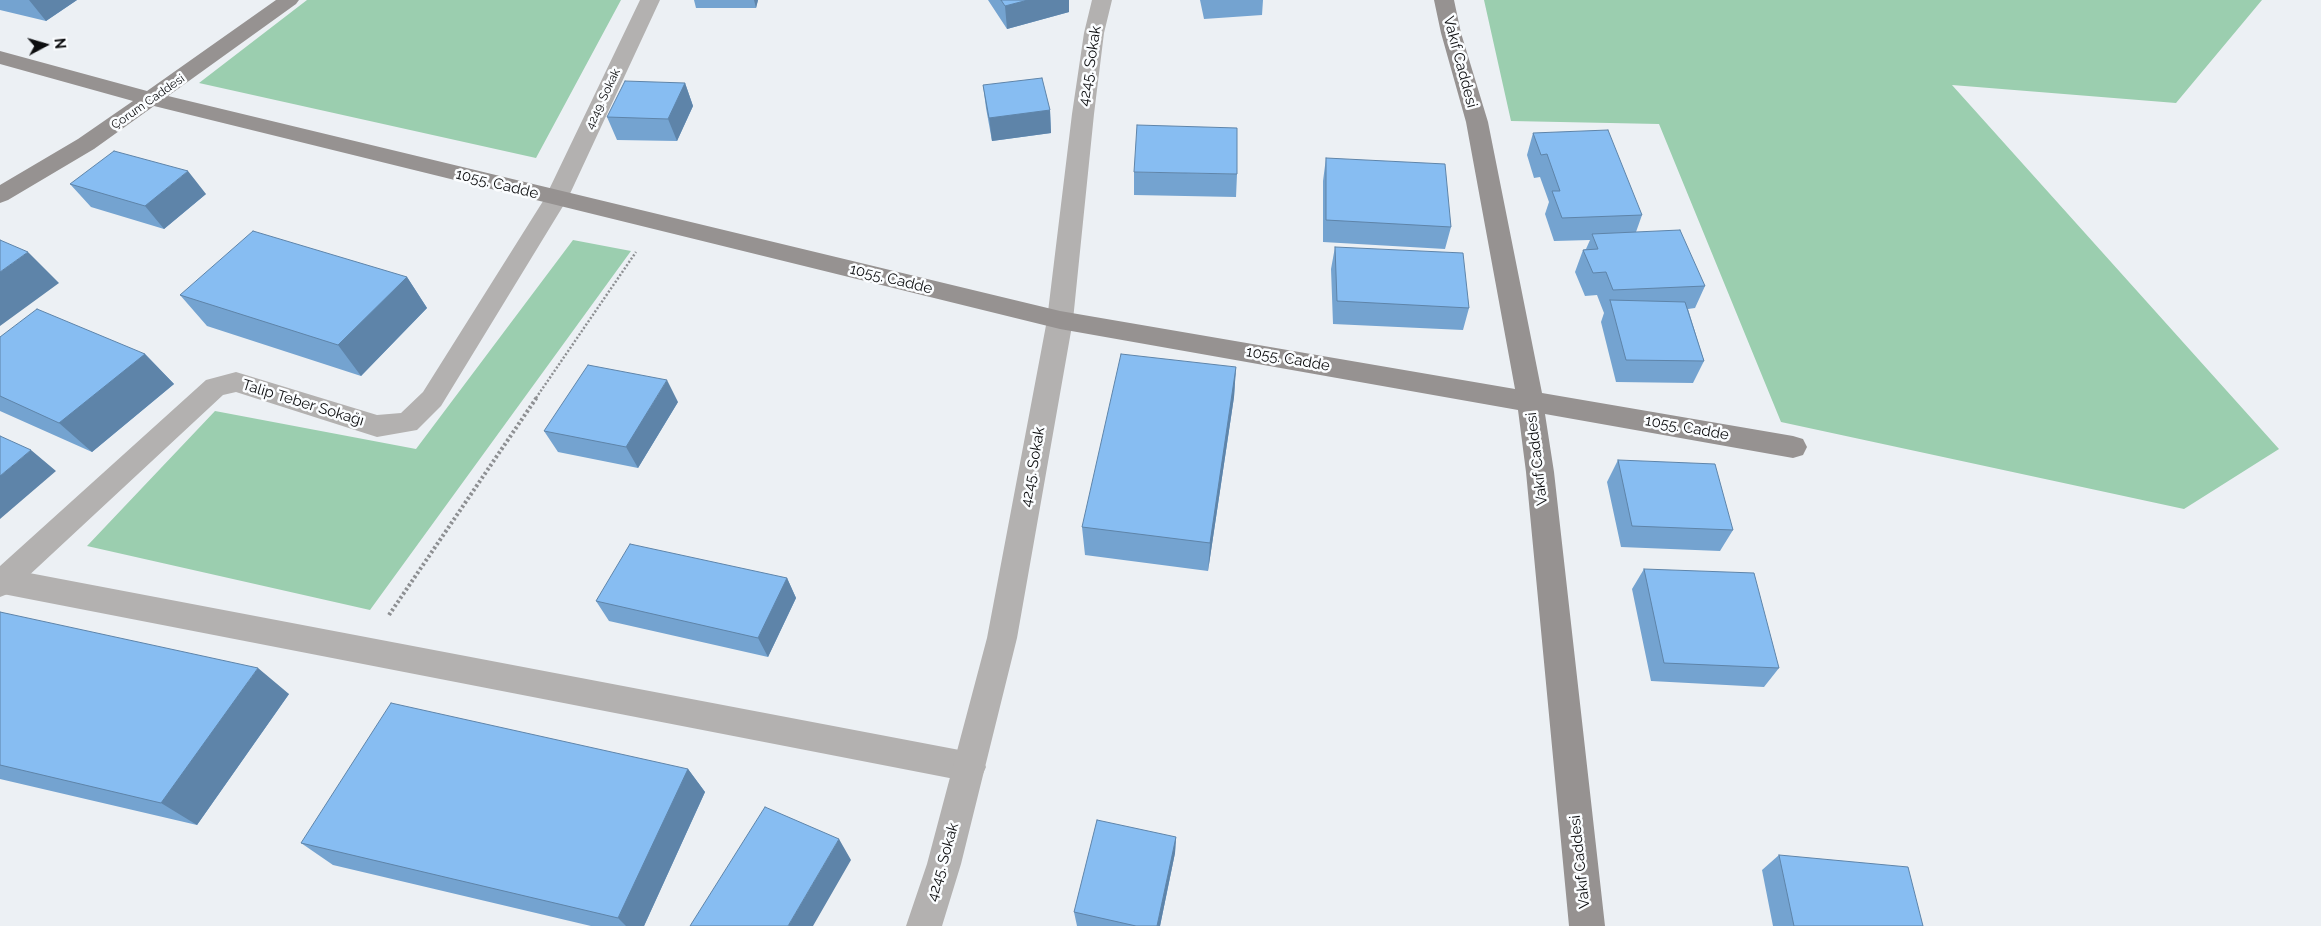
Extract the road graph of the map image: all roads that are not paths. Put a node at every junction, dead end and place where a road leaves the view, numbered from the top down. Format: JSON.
{"nodes":[{"id":1,"x":289,"y":0,"type":"edge"},
{"id":2,"x":650,"y":0,"type":"edge"},
{"id":3,"x":1102,"y":0,"type":"edge"},
{"id":4,"x":1444,"y":0,"type":"edge"},
{"id":5,"x":0,"y":57,"type":"edge"},
{"id":6,"x":152,"y":99,"type":"junction"},
{"id":7,"x":0,"y":195,"type":"edge"},
{"id":8,"x":556,"y":198,"type":"junction"},
{"id":9,"x":1060,"y":320,"type":"junction"},
{"id":10,"x":1530,"y":401,"type":"junction"},
{"id":11,"x":1793,"y":447,"type":"dead end"},
{"id":12,"x":2,"y":582,"type":"edge"},
{"id":13,"x":970,"y":767,"type":"junction"},
{"id":14,"x":924,"y":926,"type":"edge"},
{"id":15,"x":1586,"y":926,"type":"edge"}],
"edges":[{"from":1,"to":6,"type":"street","name":"Çorum Caddesi"},
{"from":2,"to":8,"type":"street","name":"4249. Sokak"},
{"from":3,"to":9,"type":"street","name":"4245. Sokak"},
{"from":4,"to":10,"type":"street","name":"Vakıf Caddesi"},
{"from":5,"to":6,"type":"street","name":"1055. Cadde"},
{"from":6,"to":7,"type":"street","name":"Çorum Caddesi"},
{"from":6,"to":8,"type":"street","name":"1055. Cadde"},
{"from":8,"to":9,"type":"street","name":"1055. Cadde"},
{"from":8,"to":12,"type":"street","name":"Talip Teber Sokağı"},
{"from":9,"to":10,"type":"street","name":"1055. Cadde"},
{"from":9,"to":13,"type":"street","name":"4245. Sokak"},
{"from":10,"to":11,"type":"street","name":"1055. Cadde"},
{"from":10,"to":15,"type":"street","name":"Vakıf Caddesi"},
{"from":12,"to":13,"type":"street"},
{"from":13,"to":14,"type":"street","name":"4245. Sokak"}]}
